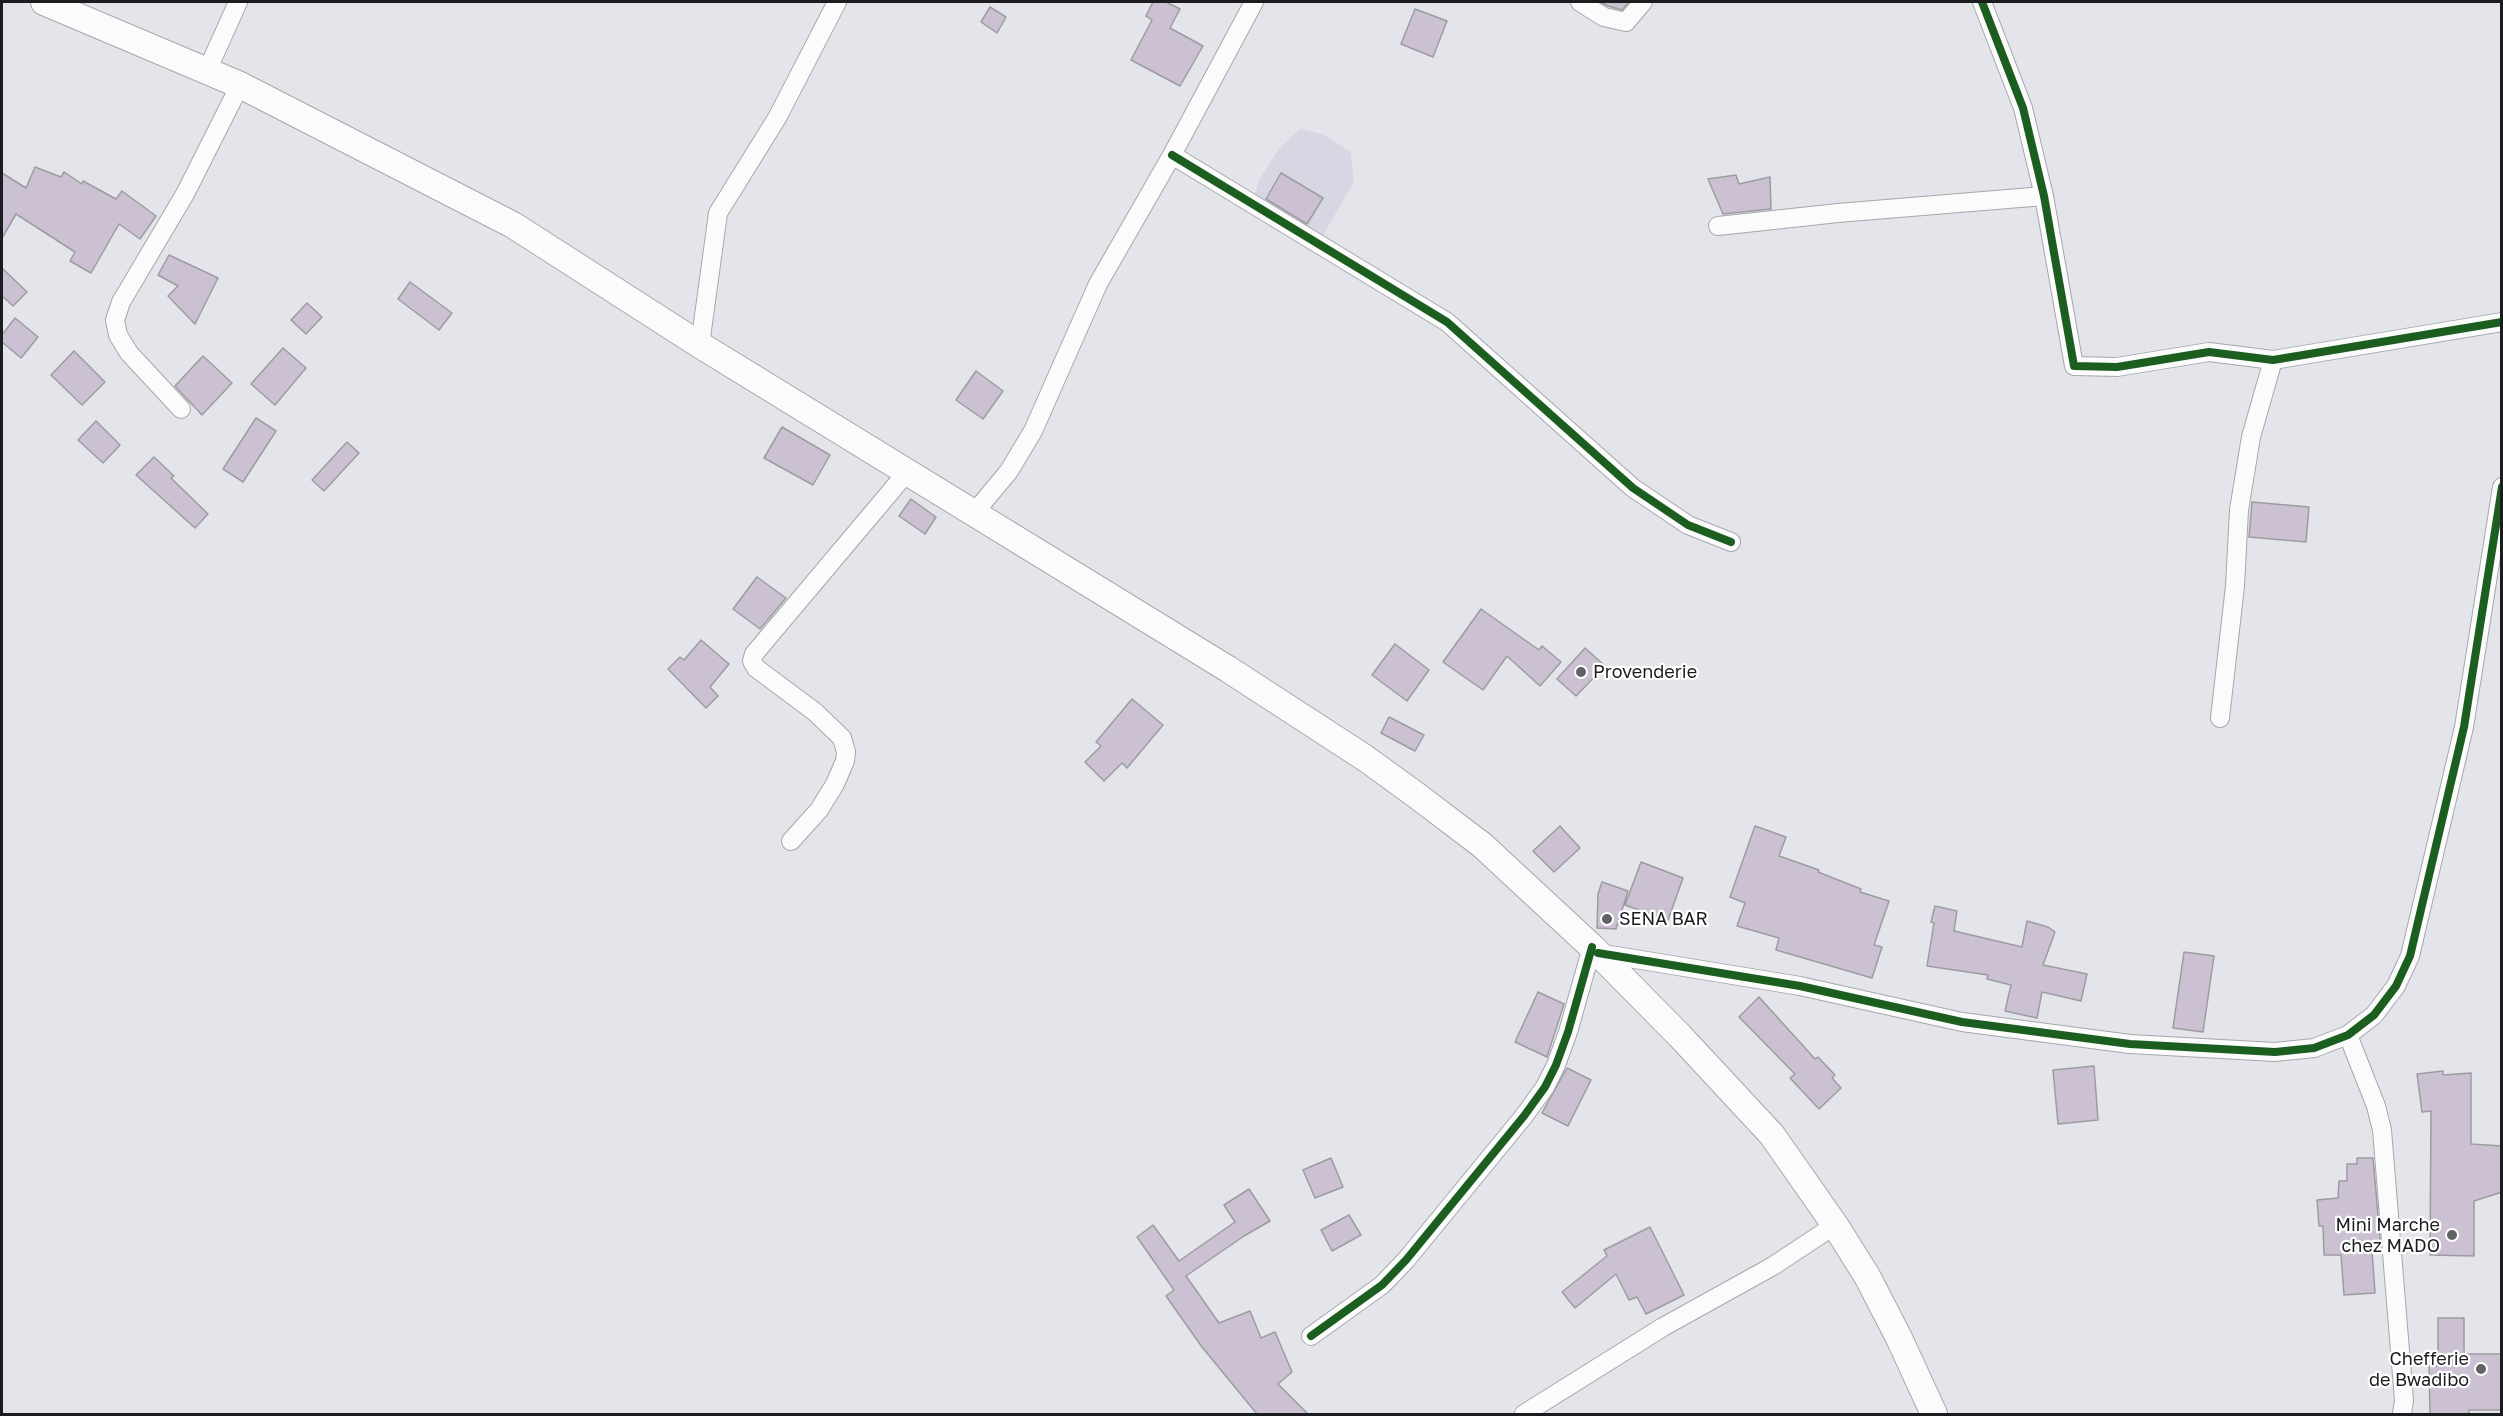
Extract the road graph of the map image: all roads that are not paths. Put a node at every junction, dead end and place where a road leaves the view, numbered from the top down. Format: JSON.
{"nodes":[{"id":1,"x":44,"y":2,"type":"edge"},
{"id":2,"x":238,"y":2,"type":"edge"},
{"id":3,"x":837,"y":2,"type":"edge"},
{"id":4,"x":1254,"y":2,"type":"edge"},
{"id":5,"x":1581,"y":2,"type":"edge"},
{"id":6,"x":1643,"y":2,"type":"edge"},
{"id":7,"x":1982,"y":2,"type":"edge"},
{"id":8,"x":207,"y":71,"type":"junction"},
{"id":9,"x":240,"y":85,"type":"junction"},
{"id":10,"x":1172,"y":155,"type":"junction"},
{"id":11,"x":2044,"y":196,"type":"junction"},
{"id":12,"x":1718,"y":226,"type":"dead end"},
{"id":13,"x":2502,"y":322,"type":"edge"},
{"id":14,"x":700,"y":345,"type":"junction"},
{"id":15,"x":2273,"y":360,"type":"junction"},
{"id":16,"x":181,"y":409,"type":"dead end"},
{"id":17,"x":908,"y":471,"type":"junction"},
{"id":18,"x":2502,"y":487,"type":"edge"},
{"id":19,"x":975,"y":512,"type":"junction"},
{"id":20,"x":1731,"y":542,"type":"dead end"},
{"id":21,"x":2220,"y":718,"type":"dead end"},
{"id":22,"x":791,"y":841,"type":"dead end"},
{"id":23,"x":1595,"y":950,"type":"junction"},
{"id":24,"x":2348,"y":1035,"type":"junction"},
{"id":25,"x":1835,"y":1225,"type":"junction"},
{"id":26,"x":1311,"y":1336,"type":"dead end"},
{"id":27,"x":1524,"y":1414,"type":"edge"},
{"id":28,"x":1934,"y":1414,"type":"edge"},
{"id":29,"x":2403,"y":1414,"type":"edge"}],
"edges":[{"from":1,"to":8,"type":"main road"},
{"from":2,"to":8,"type":"street"},
{"from":3,"to":14,"type":"street"},
{"from":4,"to":10,"type":"street"},
{"from":5,"to":6,"type":"street"},
{"from":7,"to":11,"type":"street"},
{"from":8,"to":9,"type":"main road"},
{"from":9,"to":14,"type":"main road"},
{"from":9,"to":16,"type":"street"},
{"from":10,"to":19,"type":"street"},
{"from":10,"to":20,"type":"street"},
{"from":11,"to":12,"type":"street"},
{"from":11,"to":15,"type":"street"},
{"from":13,"to":15,"type":"street"},
{"from":14,"to":17,"type":"main road"},
{"from":15,"to":21,"type":"street"},
{"from":17,"to":19,"type":"main road"},
{"from":17,"to":22,"type":"street"},
{"from":18,"to":24,"type":"street"},
{"from":19,"to":23,"type":"main road"},
{"from":23,"to":24,"type":"street"},
{"from":23,"to":25,"type":"main road"},
{"from":23,"to":26,"type":"street"},
{"from":24,"to":29,"type":"street"},
{"from":25,"to":27,"type":"street"},
{"from":25,"to":28,"type":"main road"}]}
